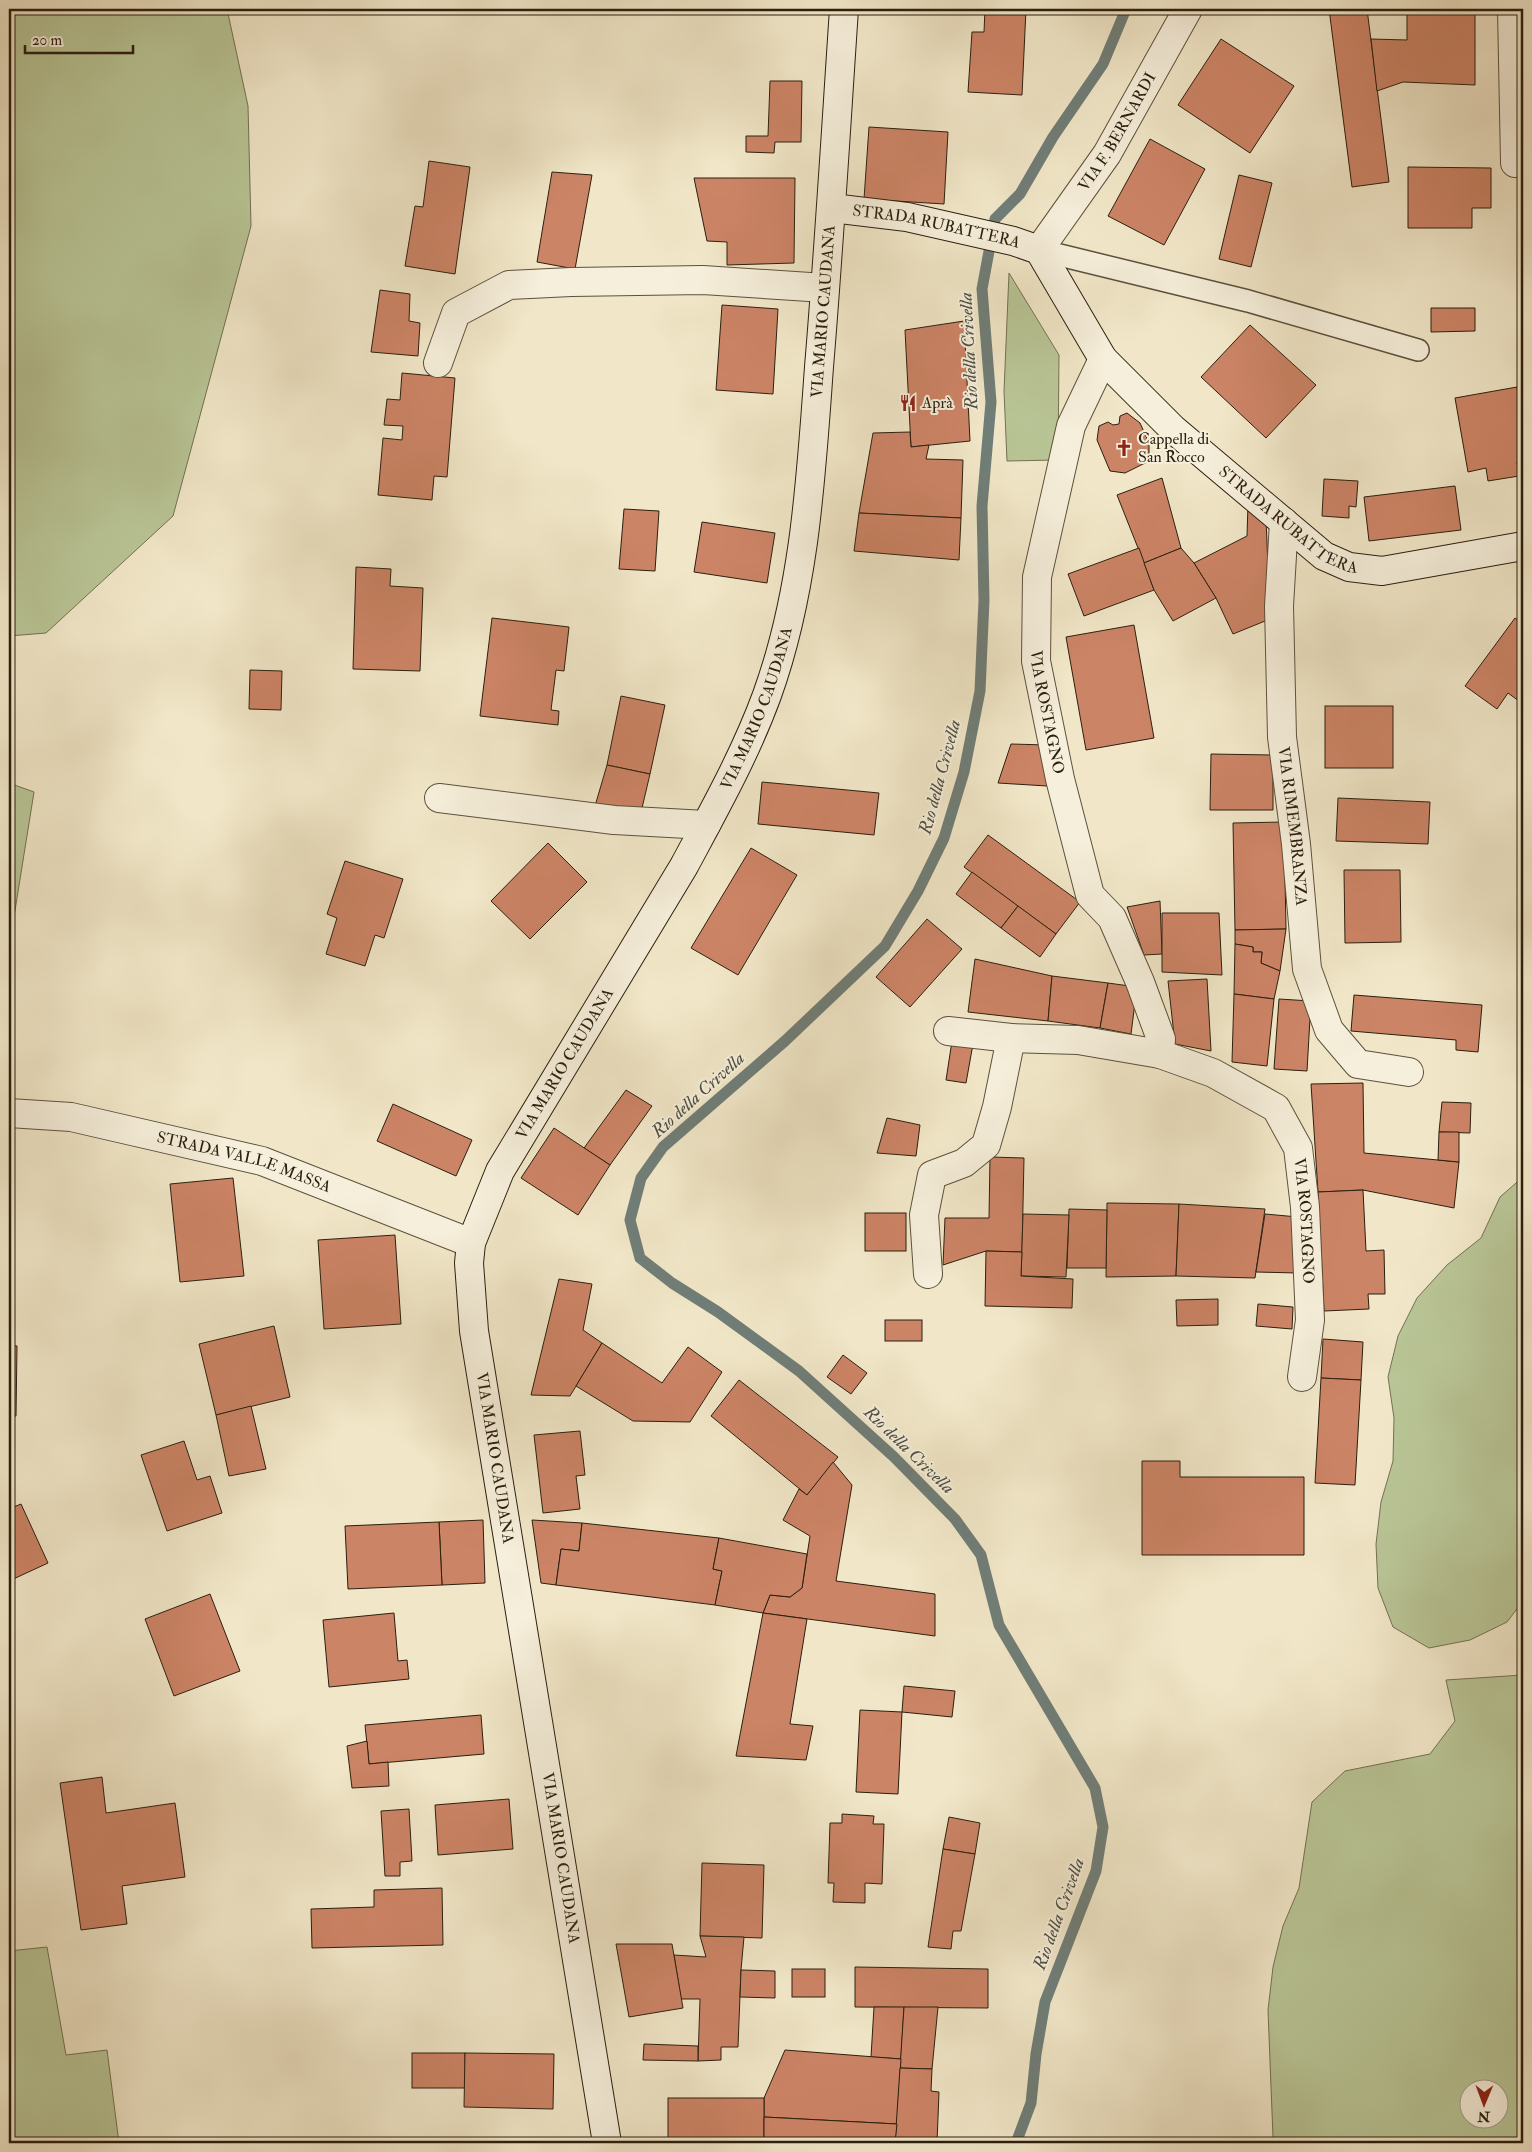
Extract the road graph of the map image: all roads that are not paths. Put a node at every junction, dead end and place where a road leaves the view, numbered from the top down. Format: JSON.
{"nodes":[{"id":1,"x":844,"y":9,"type":"edge"},
{"id":2,"x":1188,"y":9,"type":"edge"},
{"id":3,"x":1512,"y":9,"type":"edge"},
{"id":4,"x":1515,"y":163,"type":"dead end"},
{"id":5,"x":832,"y":208,"type":"junction"},
{"id":6,"x":1039,"y":250,"type":"junction"},
{"id":7,"x":826,"y":288,"type":"junction"},
{"id":8,"x":1418,"y":350,"type":"dead end"},
{"id":9,"x":1102,"y":359,"type":"junction"},
{"id":10,"x":438,"y":363,"type":"dead end"},
{"id":11,"x":1284,"y":522,"type":"junction"},
{"id":12,"x":1523,"y":546,"type":"edge"},
{"id":13,"x":439,"y":798,"type":"dead end"},
{"id":14,"x":706,"y":825,"type":"junction"},
{"id":15,"x":948,"y":1031,"type":"dead end"},
{"id":16,"x":1011,"y":1038,"type":"junction"},
{"id":17,"x":1160,"y":1054,"type":"junction"},
{"id":18,"x":1409,"y":1072,"type":"dead end"},
{"id":19,"x":9,"y":1113,"type":"edge"},
{"id":20,"x":471,"y":1243,"type":"junction"},
{"id":21,"x":928,"y":1274,"type":"dead end"},
{"id":22,"x":1302,"y":1377,"type":"dead end"},
{"id":23,"x":607,"y":2143,"type":"edge"}],
"edges":[{"from":1,"to":5,"type":"street","name":"VIA MARIO CAUDANA"},
{"from":2,"to":6,"type":"street","name":"VIA F. BERNARDI"},
{"from":3,"to":4,"type":"street"},
{"from":5,"to":6,"type":"street","name":"STRADA RUBATTERA"},
{"from":5,"to":7,"type":"street","name":"VIA MARIO CAUDANA"},
{"from":6,"to":8,"type":"lane","name":"STRADA RUBATTERA"},
{"from":6,"to":9,"type":"street","name":"STRADA RUBATTERA"},
{"from":7,"to":10,"type":"street"},
{"from":7,"to":14,"type":"street","name":"VIA MARIO CAUDANA"},
{"from":9,"to":11,"type":"street","name":"STRADA RUBATTERA"},
{"from":9,"to":17,"type":"street","name":"VIA ROSTAGNO"},
{"from":11,"to":12,"type":"street","name":"STRADA RUBATTERA"},
{"from":11,"to":18,"type":"street","name":"VIA RIMEMBRANZA"},
{"from":13,"to":14,"type":"street"},
{"from":14,"to":20,"type":"street","name":"VIA MARIO CAUDANA"},
{"from":15,"to":16,"type":"street","name":"VIA ROSTAGNO"},
{"from":16,"to":17,"type":"street","name":"VIA ROSTAGNO"},
{"from":16,"to":21,"type":"street"},
{"from":17,"to":22,"type":"street","name":"VIA ROSTAGNO"},
{"from":19,"to":20,"type":"street","name":"STRADA VALLE MASSA"},
{"from":20,"to":23,"type":"street","name":"VIA MARIO CAUDANA"}]}
